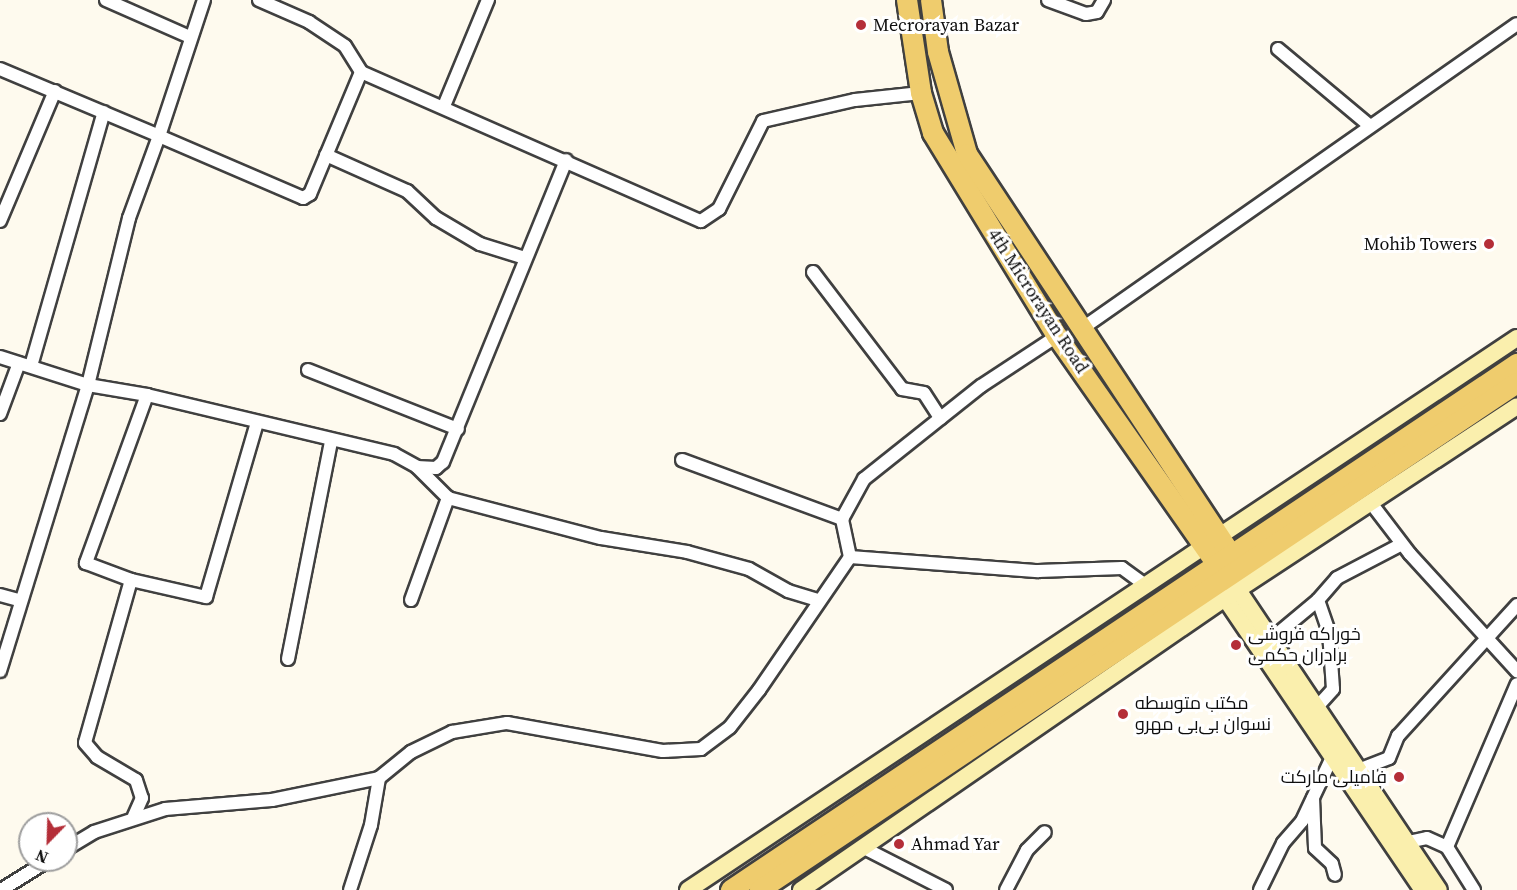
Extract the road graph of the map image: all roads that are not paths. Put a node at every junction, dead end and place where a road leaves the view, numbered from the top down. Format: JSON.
{"nodes":[{"id":1,"x":106,"y":0,"type":"edge"},
{"id":2,"x":204,"y":0,"type":"edge"},
{"id":3,"x":259,"y":0,"type":"edge"},
{"id":4,"x":488,"y":0,"type":"edge"},
{"id":5,"x":907,"y":0,"type":"edge"},
{"id":6,"x":931,"y":0,"type":"edge"},
{"id":7,"x":1047,"y":0,"type":"edge"},
{"id":8,"x":1104,"y":0,"type":"edge"},
{"id":9,"x":1517,"y":24,"type":"edge"},
{"id":10,"x":190,"y":37,"type":"junction"},
{"id":11,"x":1278,"y":49,"type":"dead end"},
{"id":12,"x":0,"y":69,"type":"edge"},
{"id":13,"x":361,"y":72,"type":"junction"},
{"id":14,"x":55,"y":91,"type":"junction"},
{"id":15,"x":921,"y":93,"type":"junction"},
{"id":16,"x":444,"y":106,"type":"junction"},
{"id":17,"x":104,"y":112,"type":"junction"},
{"id":18,"x":1369,"y":125,"type":"junction"},
{"id":19,"x":159,"y":136,"type":"junction"},
{"id":20,"x":326,"y":155,"type":"junction"},
{"id":21,"x":566,"y":160,"type":"junction"},
{"id":22,"x":1008,"y":219,"type":"junction"},
{"id":23,"x":0,"y":220,"type":"edge"},
{"id":24,"x":992,"y":231,"type":"junction"},
{"id":25,"x":525,"y":258,"type":"junction"},
{"id":26,"x":813,"y":272,"type":"dead end"},
{"id":27,"x":1080,"y":330,"type":"junction"},
{"id":28,"x":1057,"y":336,"type":"junction"},
{"id":29,"x":1517,"y":338,"type":"edge"},
{"id":30,"x":0,"y":357,"type":"edge"},
{"id":31,"x":1517,"y":364,"type":"edge"},
{"id":32,"x":25,"y":365,"type":"junction"},
{"id":33,"x":308,"y":370,"type":"dead end"},
{"id":34,"x":1517,"y":382,"type":"edge"},
{"id":35,"x":88,"y":385,"type":"junction"},
{"id":36,"x":147,"y":394,"type":"junction"},
{"id":37,"x":1517,"y":406,"type":"edge"},
{"id":38,"x":0,"y":414,"type":"edge"},
{"id":39,"x":940,"y":418,"type":"junction"},
{"id":40,"x":257,"y":423,"type":"junction"},
{"id":41,"x":458,"y":429,"type":"junction"},
{"id":42,"x":331,"y":442,"type":"junction"},
{"id":43,"x":682,"y":460,"type":"dead end"},
{"id":44,"x":417,"y":467,"type":"junction"},
{"id":45,"x":448,"y":498,"type":"junction"},
{"id":46,"x":1371,"y":503,"type":"junction"},
{"id":47,"x":842,"y":519,"type":"junction"},
{"id":48,"x":1213,"y":540,"type":"junction"},
{"id":49,"x":1402,"y":544,"type":"junction"},
{"id":50,"x":849,"y":557,"type":"junction"},
{"id":51,"x":1229,"y":575,"type":"junction"},
{"id":52,"x":131,"y":580,"type":"junction"},
{"id":53,"x":1145,"y":585,"type":"junction"},
{"id":54,"x":0,"y":595,"type":"edge"},
{"id":55,"x":19,"y":600,"type":"junction"},
{"id":56,"x":411,"y":600,"type":"dead end"},
{"id":57,"x":818,"y":600,"type":"junction"},
{"id":58,"x":1318,"y":600,"type":"junction"},
{"id":59,"x":1517,"y":605,"type":"edge"},
{"id":60,"x":1488,"y":638,"type":"junction"},
{"id":61,"x":1270,"y":640,"type":"junction"},
{"id":62,"x":288,"y":658,"type":"dead end"},
{"id":63,"x":0,"y":671,"type":"edge"},
{"id":64,"x":1517,"y":671,"type":"edge"},
{"id":65,"x":1517,"y":684,"type":"edge"},
{"id":66,"x":1317,"y":707,"type":"junction"},
{"id":67,"x":1333,"y":755,"type":"junction"},
{"id":68,"x":1358,"y":770,"type":"junction"},
{"id":69,"x":379,"y":778,"type":"junction"},
{"id":70,"x":1313,"y":791,"type":"junction"},
{"id":71,"x":134,"y":816,"type":"junction"},
{"id":72,"x":1045,"y":832,"type":"dead end"},
{"id":73,"x":1408,"y":842,"type":"junction"},
{"id":74,"x":78,"y":843,"type":"edge"},
{"id":75,"x":1447,"y":847,"type":"junction"},
{"id":76,"x":864,"y":848,"type":"junction"},
{"id":77,"x":30,"y":872,"type":"edge"},
{"id":78,"x":1335,"y":875,"type":"dead end"},
{"id":79,"x":1,"y":890,"type":"edge"},
{"id":80,"x":350,"y":890,"type":"edge"},
{"id":81,"x":688,"y":890,"type":"edge"},
{"id":82,"x":731,"y":890,"type":"edge"},
{"id":83,"x":760,"y":890,"type":"edge"},
{"id":84,"x":801,"y":890,"type":"edge"},
{"id":85,"x":946,"y":890,"type":"edge"},
{"id":86,"x":1006,"y":890,"type":"edge"},
{"id":87,"x":1260,"y":890,"type":"edge"},
{"id":88,"x":1423,"y":890,"type":"edge"},
{"id":89,"x":1438,"y":890,"type":"edge"},
{"id":90,"x":1474,"y":890,"type":"edge"}],
"edges":[{"from":1,"to":10,"type":"street"},
{"from":2,"to":10,"type":"street"},
{"from":3,"to":13,"type":"street"},
{"from":4,"to":16,"type":"street"},
{"from":5,"to":15,"type":"main road","name":"4th Microrayan Road"},
{"from":6,"to":22,"type":"main road","name":"4th Microrayan Road"},
{"from":7,"to":8,"type":"street"},
{"from":9,"to":18,"type":"street"},
{"from":10,"to":19,"type":"street"},
{"from":11,"to":18,"type":"street"},
{"from":12,"to":14,"type":"street"},
{"from":13,"to":16,"type":"street"},
{"from":13,"to":20,"type":"street"},
{"from":14,"to":17,"type":"street"},
{"from":14,"to":23,"type":"street"},
{"from":15,"to":21,"type":"street"},
{"from":15,"to":24,"type":"main road","name":"4th Microrayan Road"},
{"from":16,"to":21,"type":"street"},
{"from":17,"to":19,"type":"street"},
{"from":17,"to":32,"type":"street"},
{"from":18,"to":27,"type":"street"},
{"from":19,"to":20,"type":"street"},
{"from":19,"to":35,"type":"street"},
{"from":20,"to":25,"type":"street"},
{"from":21,"to":25,"type":"street"},
{"from":22,"to":24,"type":"main road"},
{"from":22,"to":27,"type":"main road","name":"4th Microrayan Road"},
{"from":24,"to":28,"type":"main road","name":"4th Microrayan Road"},
{"from":25,"to":41,"type":"street"},
{"from":26,"to":39,"type":"street"},
{"from":27,"to":48,"type":"main road","name":"4th Microrayan Road"},
{"from":28,"to":39,"type":"street"},
{"from":28,"to":48,"type":"main road","name":"4th Microrayan Road"},
{"from":29,"to":48,"type":"main road"},
{"from":30,"to":32,"type":"street"},
{"from":31,"to":51,"type":"main road"},
{"from":32,"to":35,"type":"street"},
{"from":32,"to":38,"type":"street"},
{"from":33,"to":41,"type":"street"},
{"from":34,"to":51,"type":"main road"},
{"from":35,"to":36,"type":"street"},
{"from":35,"to":55,"type":"street"},
{"from":36,"to":40,"type":"street"},
{"from":36,"to":52,"type":"street"},
{"from":37,"to":46,"type":"main road"},
{"from":39,"to":47,"type":"street"},
{"from":40,"to":42,"type":"street"},
{"from":40,"to":52,"type":"street"},
{"from":41,"to":44,"type":"street"},
{"from":42,"to":44,"type":"street"},
{"from":42,"to":62,"type":"street"},
{"from":43,"to":47,"type":"street"},
{"from":44,"to":45,"type":"street"},
{"from":45,"to":56,"type":"street"},
{"from":45,"to":57,"type":"street"},
{"from":46,"to":49,"type":"street"},
{"from":46,"to":51,"type":"main road"},
{"from":47,"to":50,"type":"street"},
{"from":48,"to":51,"type":"main road","name":"4th Microrayan Road"},
{"from":48,"to":53,"type":"main road"},
{"from":49,"to":58,"type":"street"},
{"from":49,"to":60,"type":"street"},
{"from":50,"to":53,"type":"street"},
{"from":50,"to":57,"type":"street"},
{"from":51,"to":61,"type":"main road"},
{"from":51,"to":67,"type":"main road"},
{"from":51,"to":76,"type":"main road"},
{"from":51,"to":82,"type":"main road"},
{"from":51,"to":83,"type":"main road"},
{"from":52,"to":71,"type":"street"},
{"from":53,"to":81,"type":"main road"},
{"from":54,"to":55,"type":"street"},
{"from":55,"to":63,"type":"street"},
{"from":57,"to":69,"type":"street"},
{"from":58,"to":61,"type":"street"},
{"from":58,"to":66,"type":"street"},
{"from":59,"to":60,"type":"street"},
{"from":60,"to":64,"type":"street"},
{"from":60,"to":68,"type":"street"},
{"from":61,"to":66,"type":"main road"},
{"from":65,"to":75,"type":"street"},
{"from":66,"to":68,"type":"main road"},
{"from":67,"to":70,"type":"street"},
{"from":67,"to":88,"type":"main road"},
{"from":68,"to":73,"type":"main road"},
{"from":69,"to":71,"type":"street"},
{"from":69,"to":80,"type":"street"},
{"from":70,"to":78,"type":"street"},
{"from":70,"to":87,"type":"street"},
{"from":71,"to":74,"type":"street"},
{"from":72,"to":86,"type":"street"},
{"from":73,"to":75,"type":"street"},
{"from":73,"to":89,"type":"main road"},
{"from":75,"to":90,"type":"street"},
{"from":76,"to":84,"type":"main road"},
{"from":76,"to":85,"type":"street"},
{"from":77,"to":79,"type":"street"}]}
